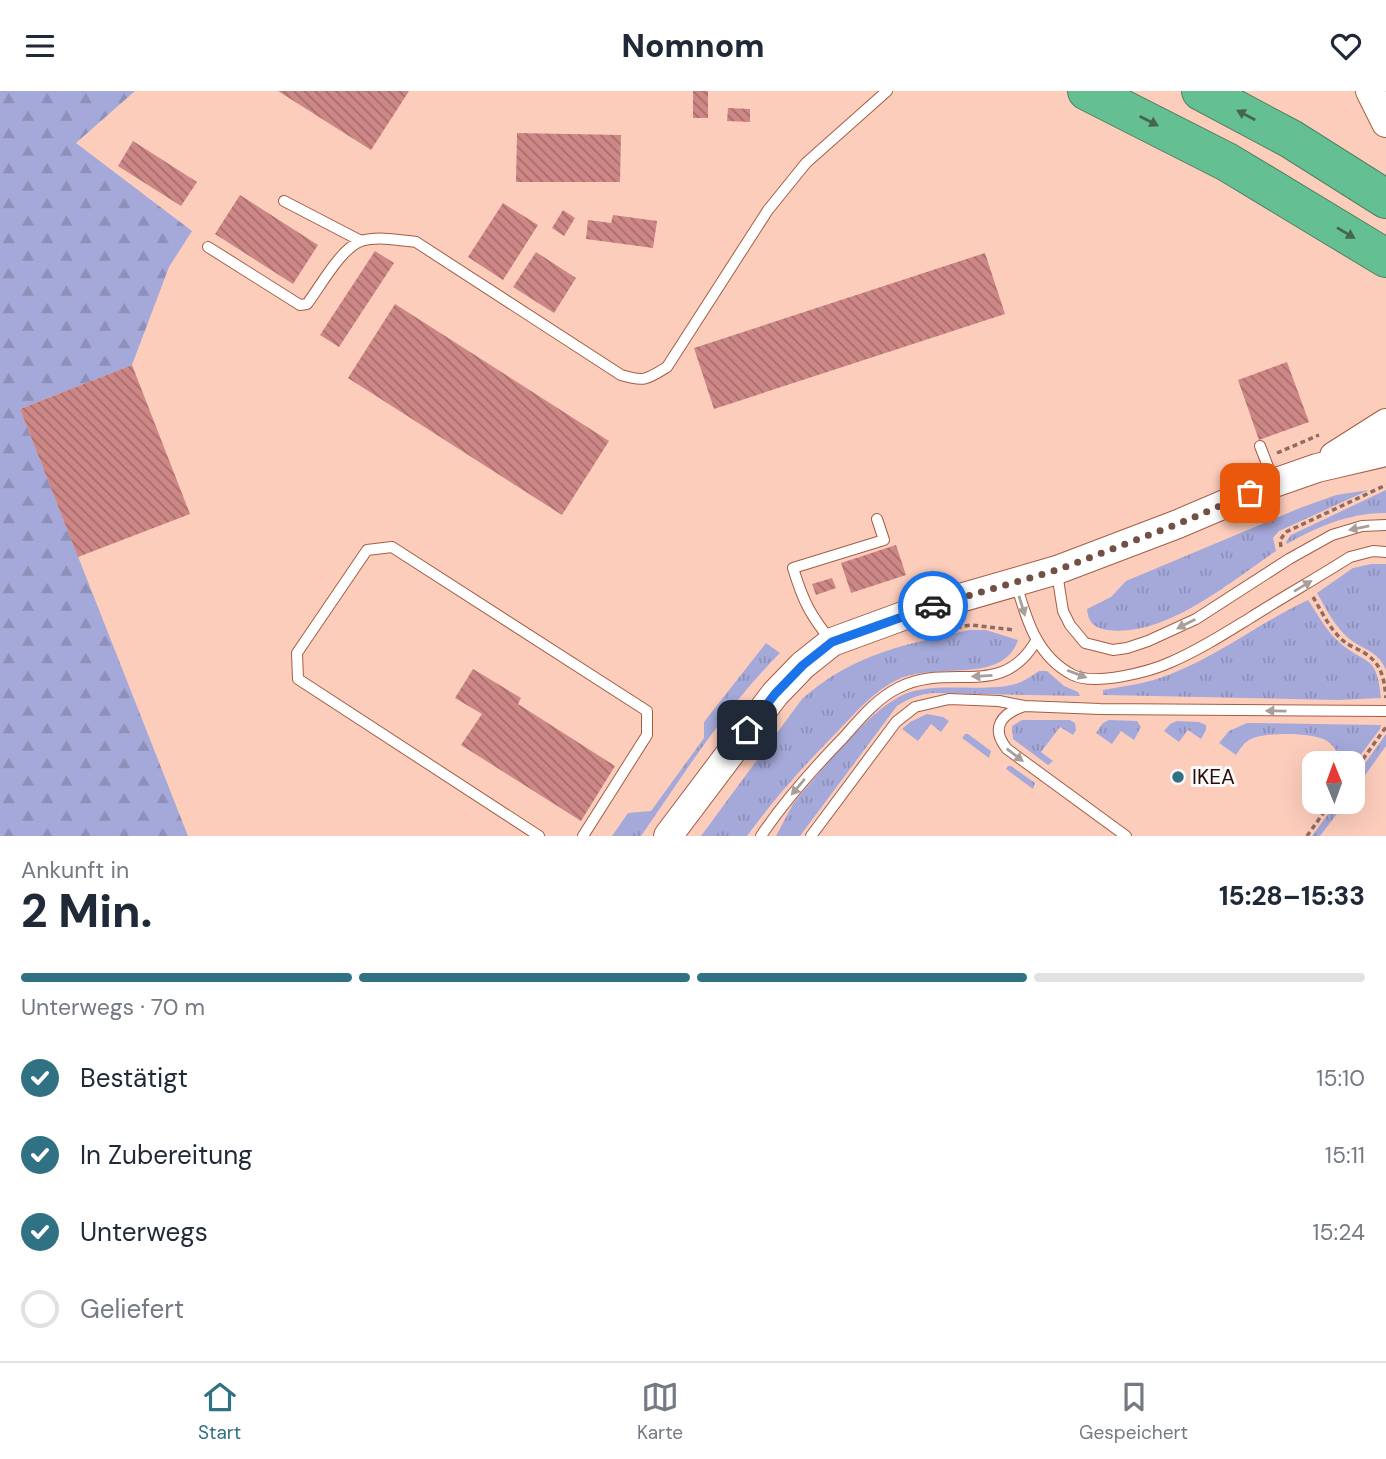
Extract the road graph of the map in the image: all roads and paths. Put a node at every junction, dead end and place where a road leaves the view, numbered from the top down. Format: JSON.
{"nodes":[{"id":1,"x":887,"y":91,"type":"edge"},
{"id":2,"x":1087,"y":91,"type":"edge"},
{"id":3,"x":1201,"y":91,"type":"edge"},
{"id":4,"x":1370,"y":91,"type":"edge"},
{"id":5,"x":1386,"y":123,"type":"edge"},
{"id":6,"x":1292,"y":139,"type":"junction"},
{"id":7,"x":1386,"y":171,"type":"edge"},
{"id":8,"x":1386,"y":199,"type":"edge"},
{"id":9,"x":284,"y":201,"type":"dead end"},
{"id":10,"x":361,"y":241,"type":"junction"},
{"id":11,"x":208,"y":247,"type":"dead end"},
{"id":12,"x":1386,"y":258,"type":"edge"},
{"id":13,"x":1386,"y":423,"type":"edge"},
{"id":14,"x":1260,"y":446,"type":"dead end"},
{"id":15,"x":1386,"y":452,"type":"edge"},
{"id":16,"x":1317,"y":468,"type":"junction"},
{"id":17,"x":1274,"y":483,"type":"junction"},
{"id":18,"x":1386,"y":485,"type":"edge"},
{"id":19,"x":877,"y":519,"type":"dead end"},
{"id":20,"x":1386,"y":525,"type":"edge"},
{"id":21,"x":1281,"y":547,"type":"dead end"},
{"id":22,"x":1386,"y":552,"type":"edge"},
{"id":23,"x":1057,"y":570,"type":"junction"},
{"id":24,"x":1016,"y":583,"type":"junction"},
{"id":25,"x":1313,"y":597,"type":"dead end"},
{"id":26,"x":945,"y":630,"type":"dead end"},
{"id":27,"x":1015,"y":630,"type":"dead end"},
{"id":28,"x":1036,"y":641,"type":"junction"},
{"id":29,"x":832,"y":642,"type":"junction"},
{"id":30,"x":1386,"y":698,"type":"edge"},
{"id":31,"x":1024,"y":706,"type":"junction"},
{"id":32,"x":1386,"y":711,"type":"edge"},
{"id":33,"x":1386,"y":727,"type":"edge"},
{"id":34,"x":1365,"y":756,"type":"edge"},
{"id":35,"x":1323,"y":814,"type":"edge"},
{"id":36,"x":539,"y":836,"type":"edge"},
{"id":37,"x":583,"y":836,"type":"edge"},
{"id":38,"x":668,"y":836,"type":"edge"},
{"id":39,"x":761,"y":836,"type":"edge"},
{"id":40,"x":810,"y":836,"type":"edge"},
{"id":41,"x":1126,"y":836,"type":"edge"},
{"id":42,"x":1307,"y":836,"type":"edge"}],
"edges":[{"from":1,"to":10,"type":"lane"},
{"from":2,"to":12,"type":"highway","one_way":true},
{"from":6,"to":3,"type":"highway","one_way":true},
{"from":4,"to":5,"type":"street"},
{"from":6,"to":7,"type":"highway"},
{"from":6,"to":8,"type":"highway"},
{"from":9,"to":10,"type":"lane"},
{"from":10,"to":11,"type":"lane"},
{"from":13,"to":16,"type":"street"},
{"from":14,"to":17,"type":"lane"},
{"from":15,"to":16,"type":"street"},
{"from":16,"to":17,"type":"street"},
{"from":17,"to":23,"type":"street"},
{"from":18,"to":21,"type":"path"},
{"from":19,"to":29,"type":"lane"},
{"from":20,"to":23,"type":"lane","one_way":true},
{"from":28,"to":22,"type":"lane","one_way":true},
{"from":23,"to":24,"type":"street"},
{"from":24,"to":28,"type":"lane","one_way":true},
{"from":24,"to":29,"type":"street"},
{"from":25,"to":30,"type":"path"},
{"from":26,"to":27,"type":"path"},
{"from":28,"to":39,"type":"lane","one_way":true},
{"from":29,"to":38,"type":"street"},
{"from":32,"to":31,"type":"lane","one_way":true},
{"from":31,"to":40,"type":"lane"},
{"from":31,"to":41,"type":"lane","one_way":true},
{"from":33,"to":34,"type":"path"},
{"from":35,"to":42,"type":"path"},
{"from":36,"to":37,"type":"lane"}]}
